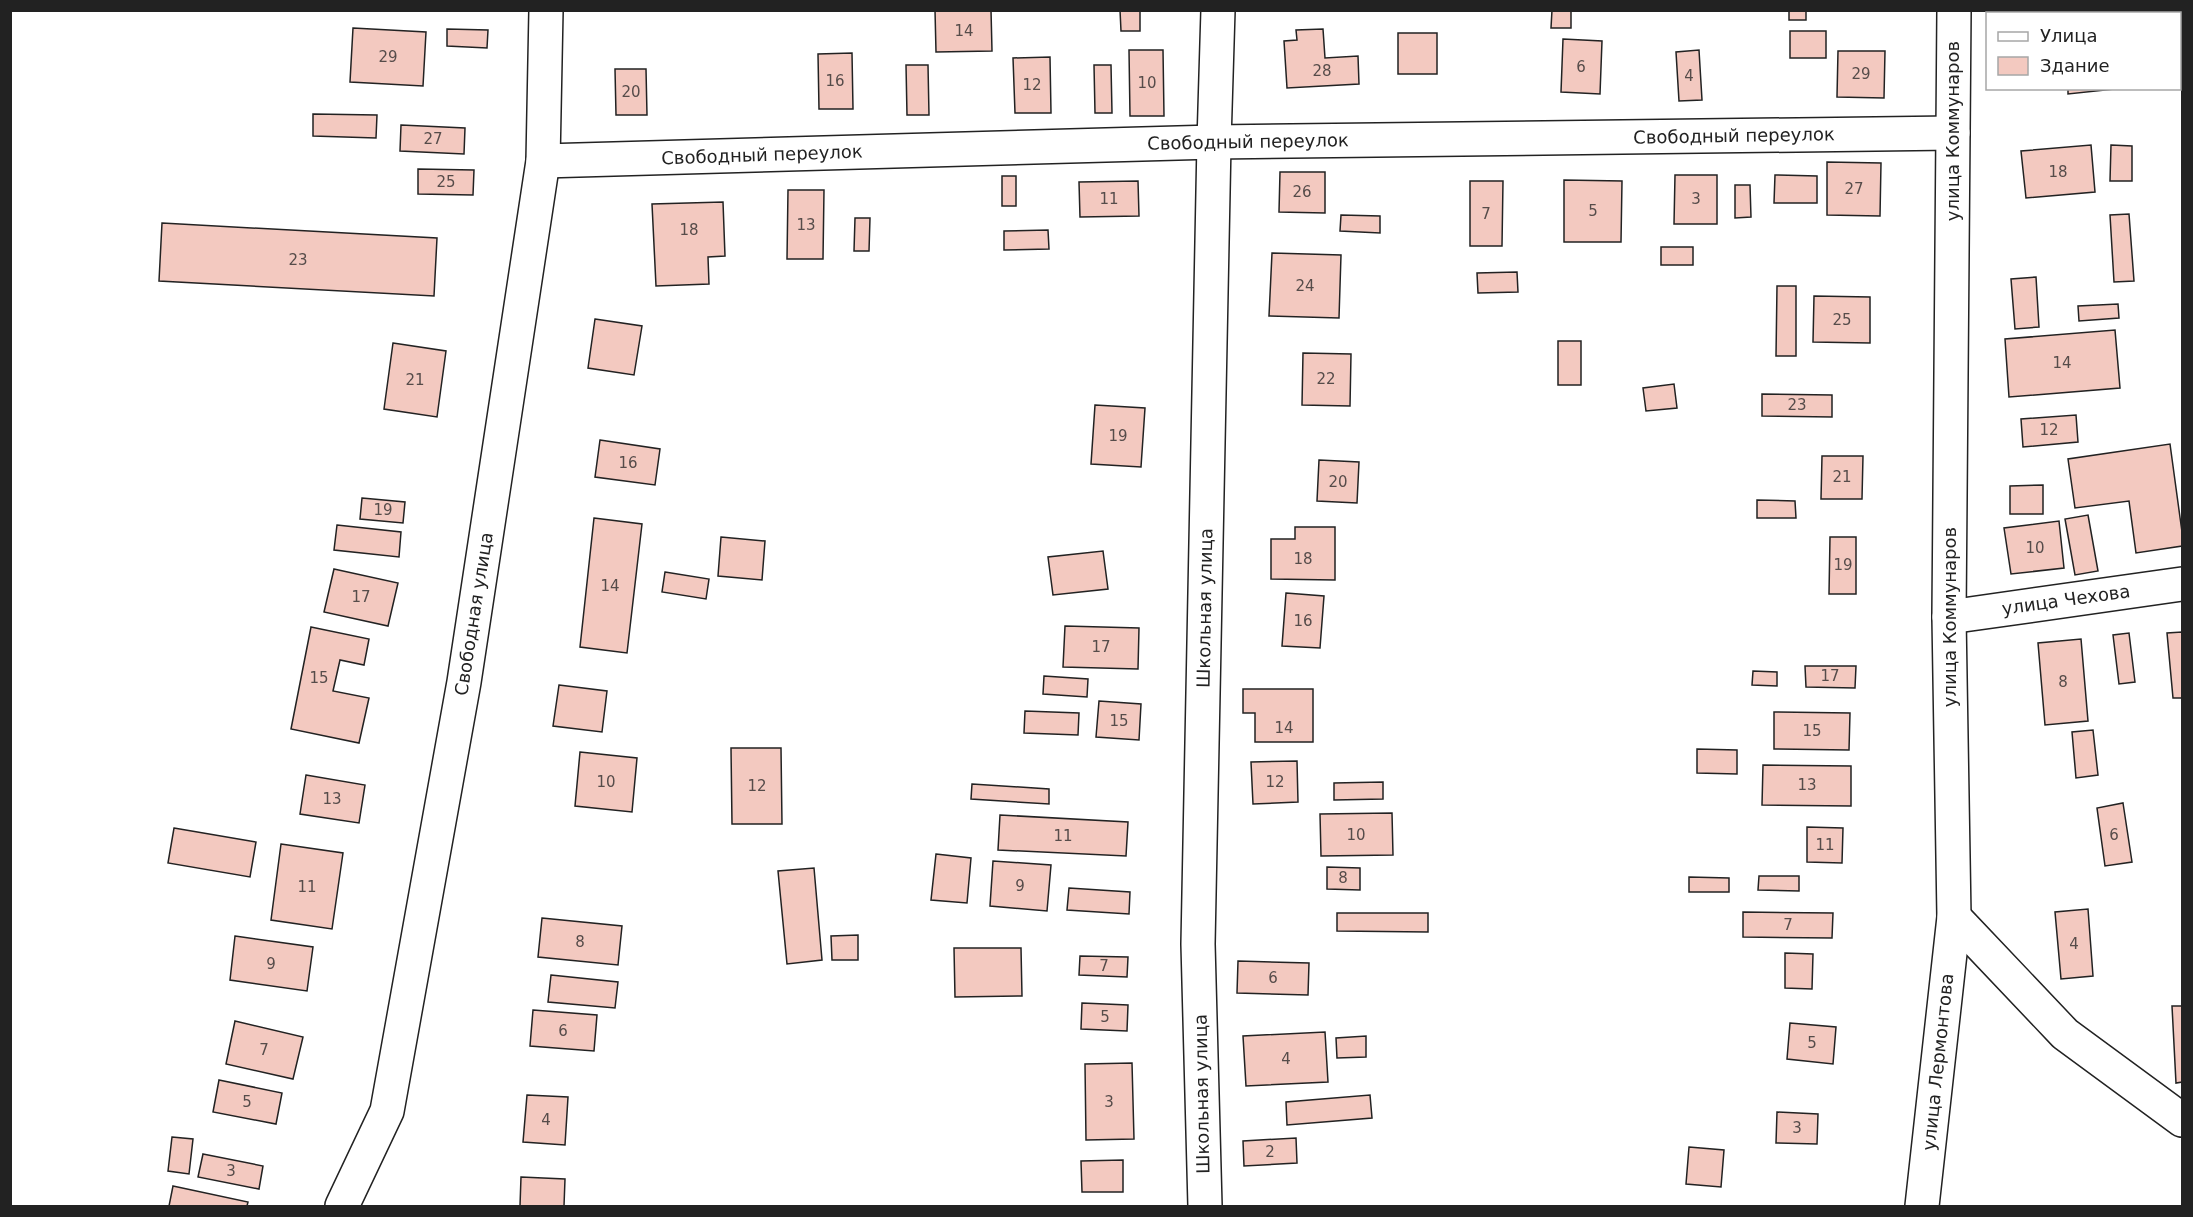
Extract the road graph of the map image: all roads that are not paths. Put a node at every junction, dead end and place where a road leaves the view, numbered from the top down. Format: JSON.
{"nodes":[{"id":1,"x":546,"y":10,"type":"edge"},
{"id":2,"x":1218,"y":10,"type":"edge"},
{"id":3,"x":1954,"y":10,"type":"edge"},
{"id":4,"x":1953,"y":133,"type":"junction"},
{"id":5,"x":1214,"y":142,"type":"junction"},
{"id":6,"x":543,"y":161,"type":"junction"},
{"id":7,"x":2182,"y":584,"type":"edge"},
{"id":8,"x":1949,"y":617,"type":"junction"},
{"id":9,"x":1954,"y":917,"type":"junction"},
{"id":10,"x":2182,"y":1120,"type":"edge"},
{"id":11,"x":342,"y":1206,"type":"edge"},
{"id":12,"x":1205,"y":1206,"type":"edge"},
{"id":13,"x":1922,"y":1206,"type":"edge"}],
"edges":[{"from":1,"to":6,"type":"street","name":"Свободная улица"},
{"from":2,"to":5,"type":"street","name":"Школьная улица"},
{"from":3,"to":4,"type":"street","name":"улица Коммунаров"},
{"from":4,"to":5,"type":"street","name":"Свободный переулок"},
{"from":4,"to":8,"type":"street","name":"улица Коммунаров"},
{"from":5,"to":6,"type":"street","name":"Свободный переулок"},
{"from":5,"to":12,"type":"street","name":"Школьная улица"},
{"from":6,"to":11,"type":"street","name":"Свободная улица"},
{"from":7,"to":8,"type":"street","name":"улица Чехова"},
{"from":8,"to":9,"type":"street","name":"улица Коммунаров"},
{"from":9,"to":10,"type":"street"},
{"from":9,"to":13,"type":"street","name":"улица Лермонтова"}]}
